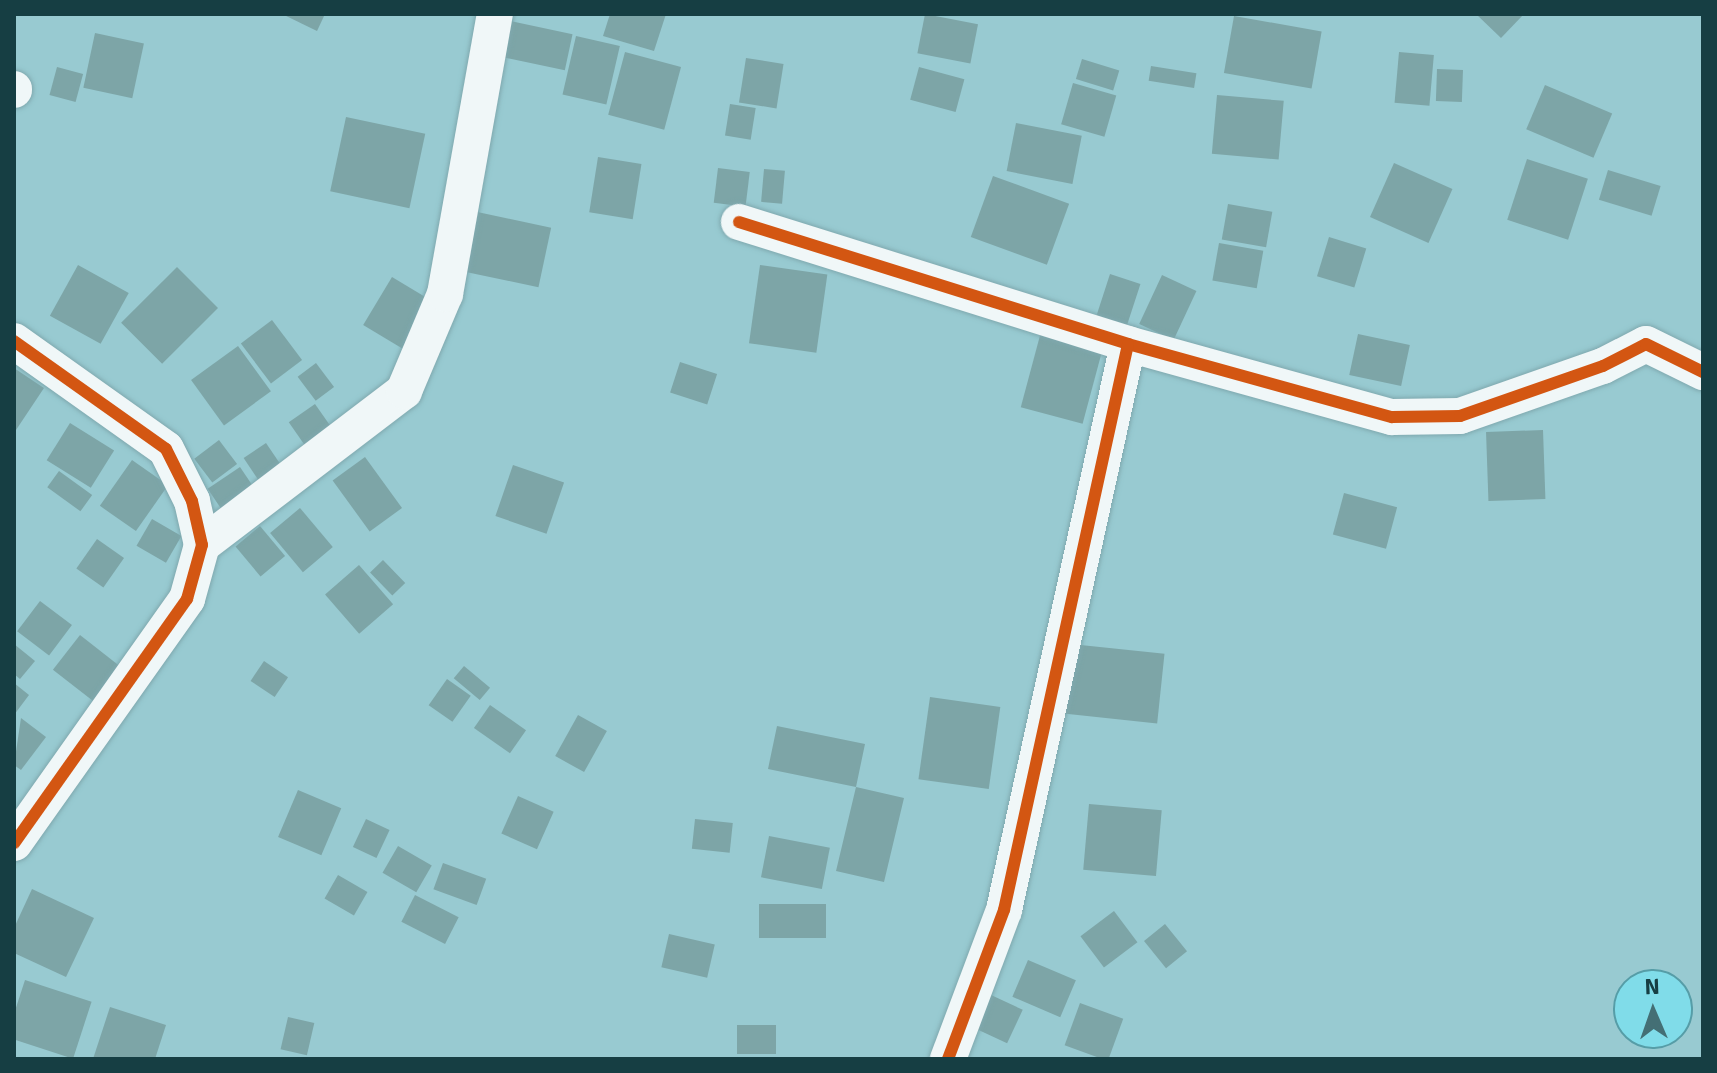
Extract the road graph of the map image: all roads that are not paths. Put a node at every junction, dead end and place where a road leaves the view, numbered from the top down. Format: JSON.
{"nodes":[{"id":1,"x":495,"y":14,"type":"edge"},
{"id":2,"x":739,"y":222,"type":"dead end"},
{"id":3,"x":14,"y":341,"type":"edge"},
{"id":4,"x":1128,"y":344,"type":"junction"},
{"id":5,"x":1703,"y":372,"type":"edge"},
{"id":6,"x":202,"y":545,"type":"junction"},
{"id":7,"x":14,"y":843,"type":"edge"},
{"id":8,"x":948,"y":1059,"type":"edge"}],
"edges":[{"from":1,"to":6,"type":"street"},
{"from":2,"to":4,"type":"street"},
{"from":3,"to":6,"type":"street"},
{"from":4,"to":5,"type":"street"},
{"from":4,"to":8,"type":"street"},
{"from":6,"to":7,"type":"street"}]}
